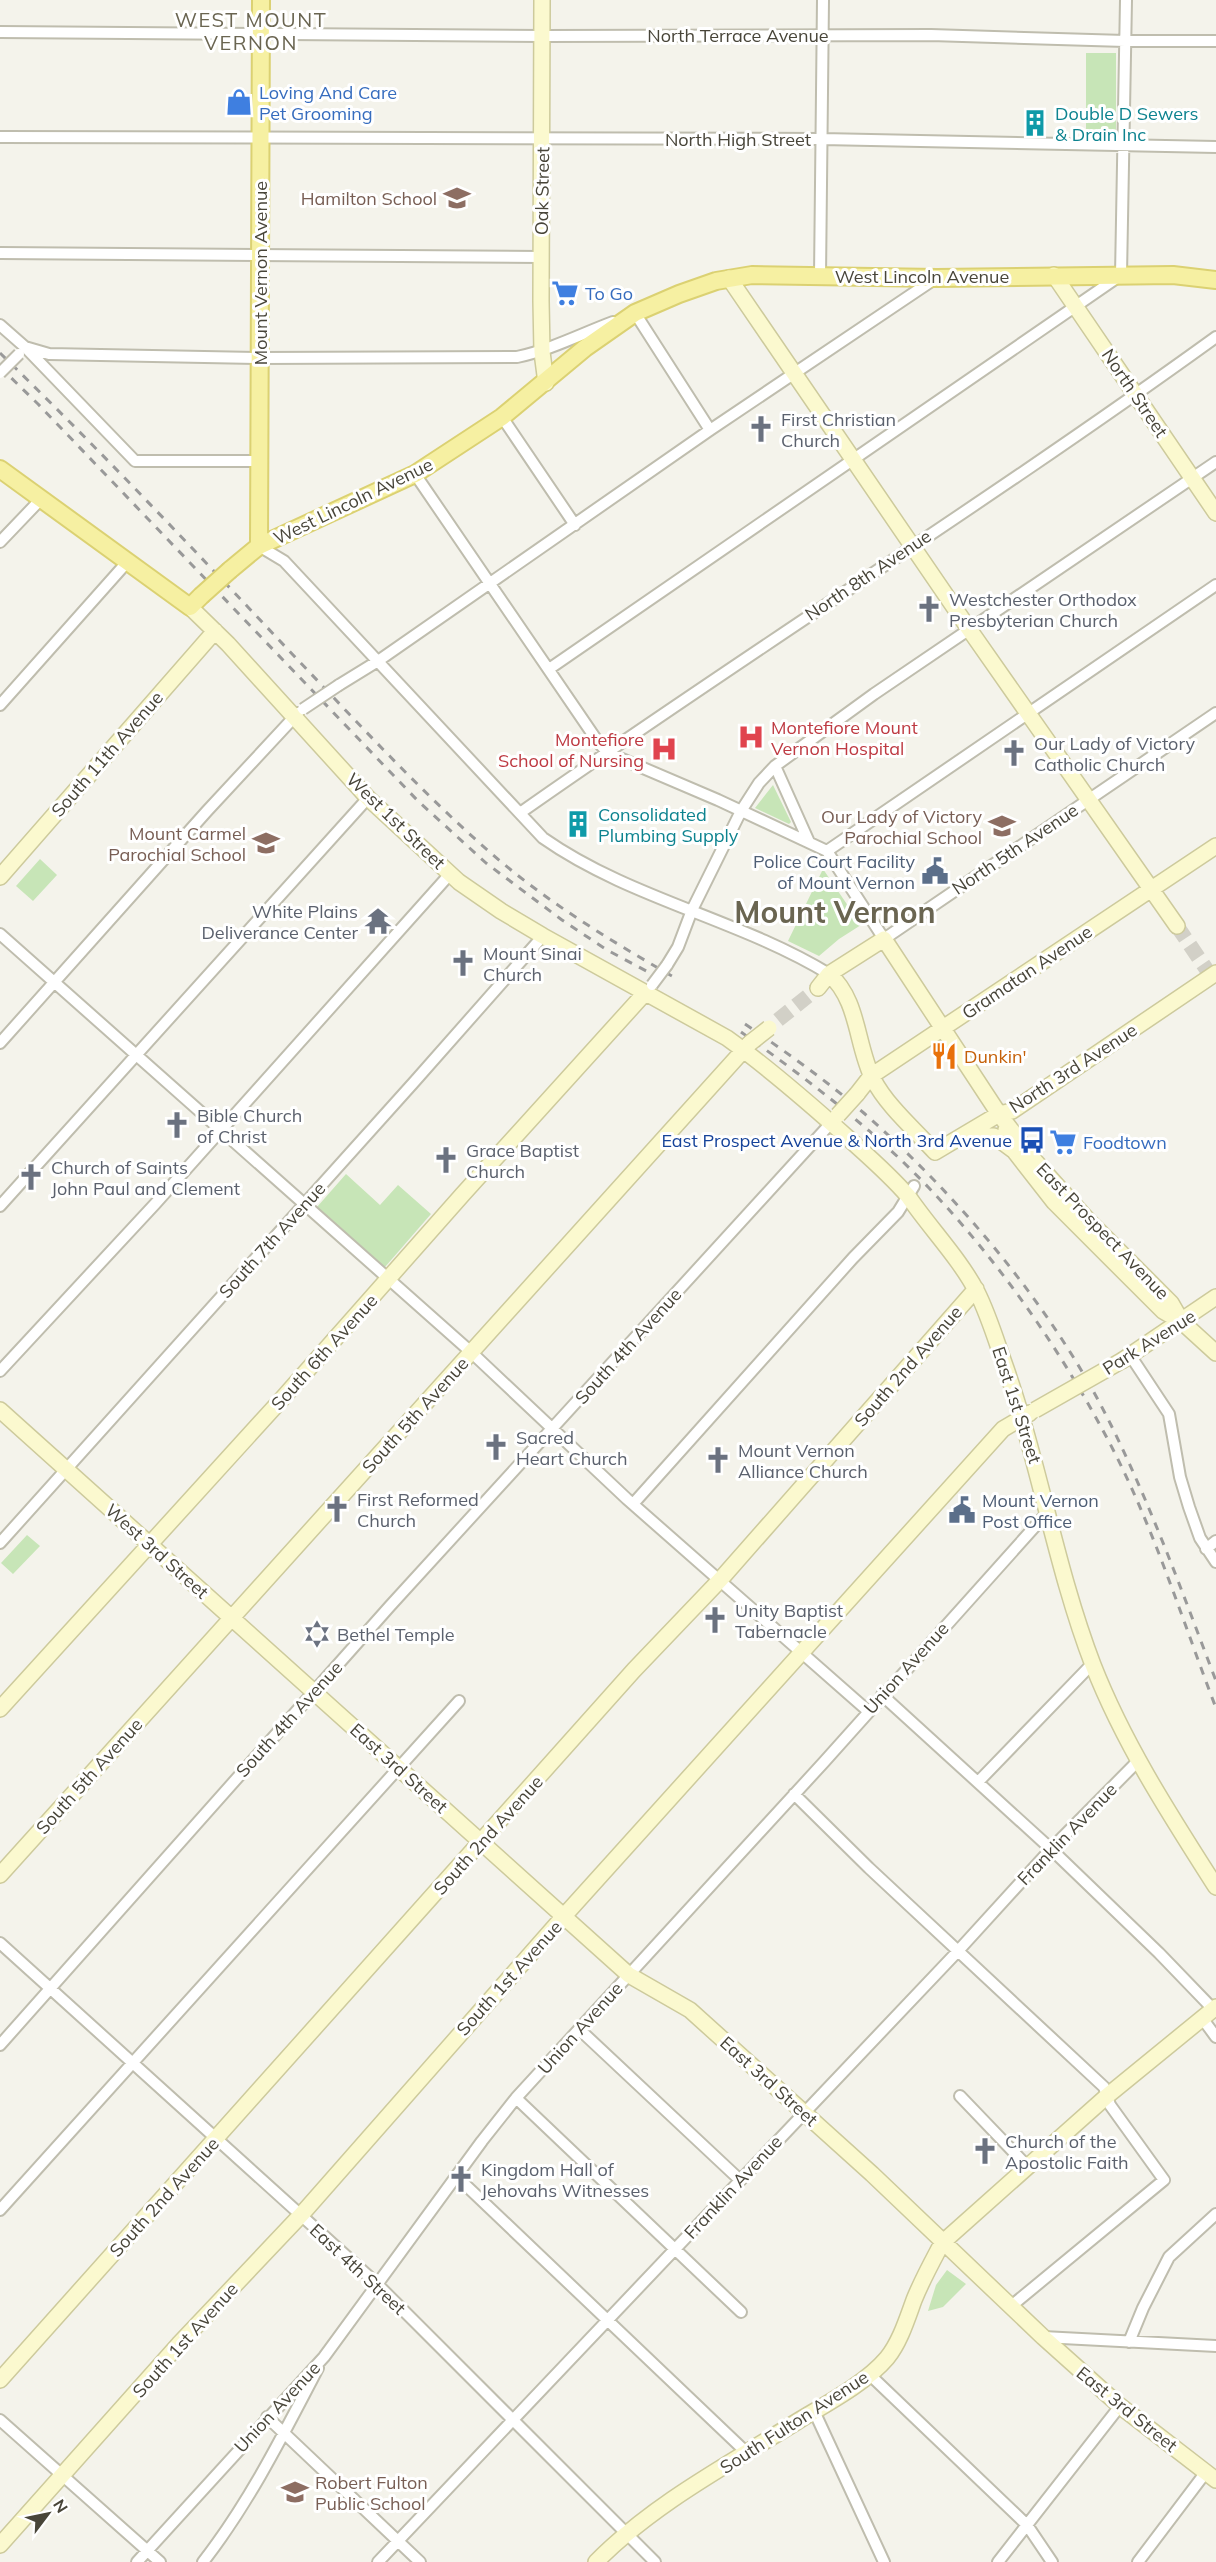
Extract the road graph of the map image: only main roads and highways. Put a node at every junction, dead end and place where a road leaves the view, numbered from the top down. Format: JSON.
{"nodes":[{"id":1,"x":261,"y":0,"type":"edge"},
{"id":2,"x":1216,"y":280,"type":"edge"},
{"id":3,"x":0,"y":469,"type":"edge"},
{"id":4,"x":259,"y":546,"type":"junction"},
{"id":5,"x":195,"y":602,"type":"joint"}],
"edges":[{"from":1,"to":4,"type":"main road","name":"Mount Vernon Avenue"},
{"from":2,"to":4,"type":"main road","name":"West Lincoln Avenue"},
{"from":3,"to":5,"type":"main road","name":"West 1st Street"},
{"from":4,"to":5,"type":"main road","name":"West Lincoln Avenue","bridge":true}]}
